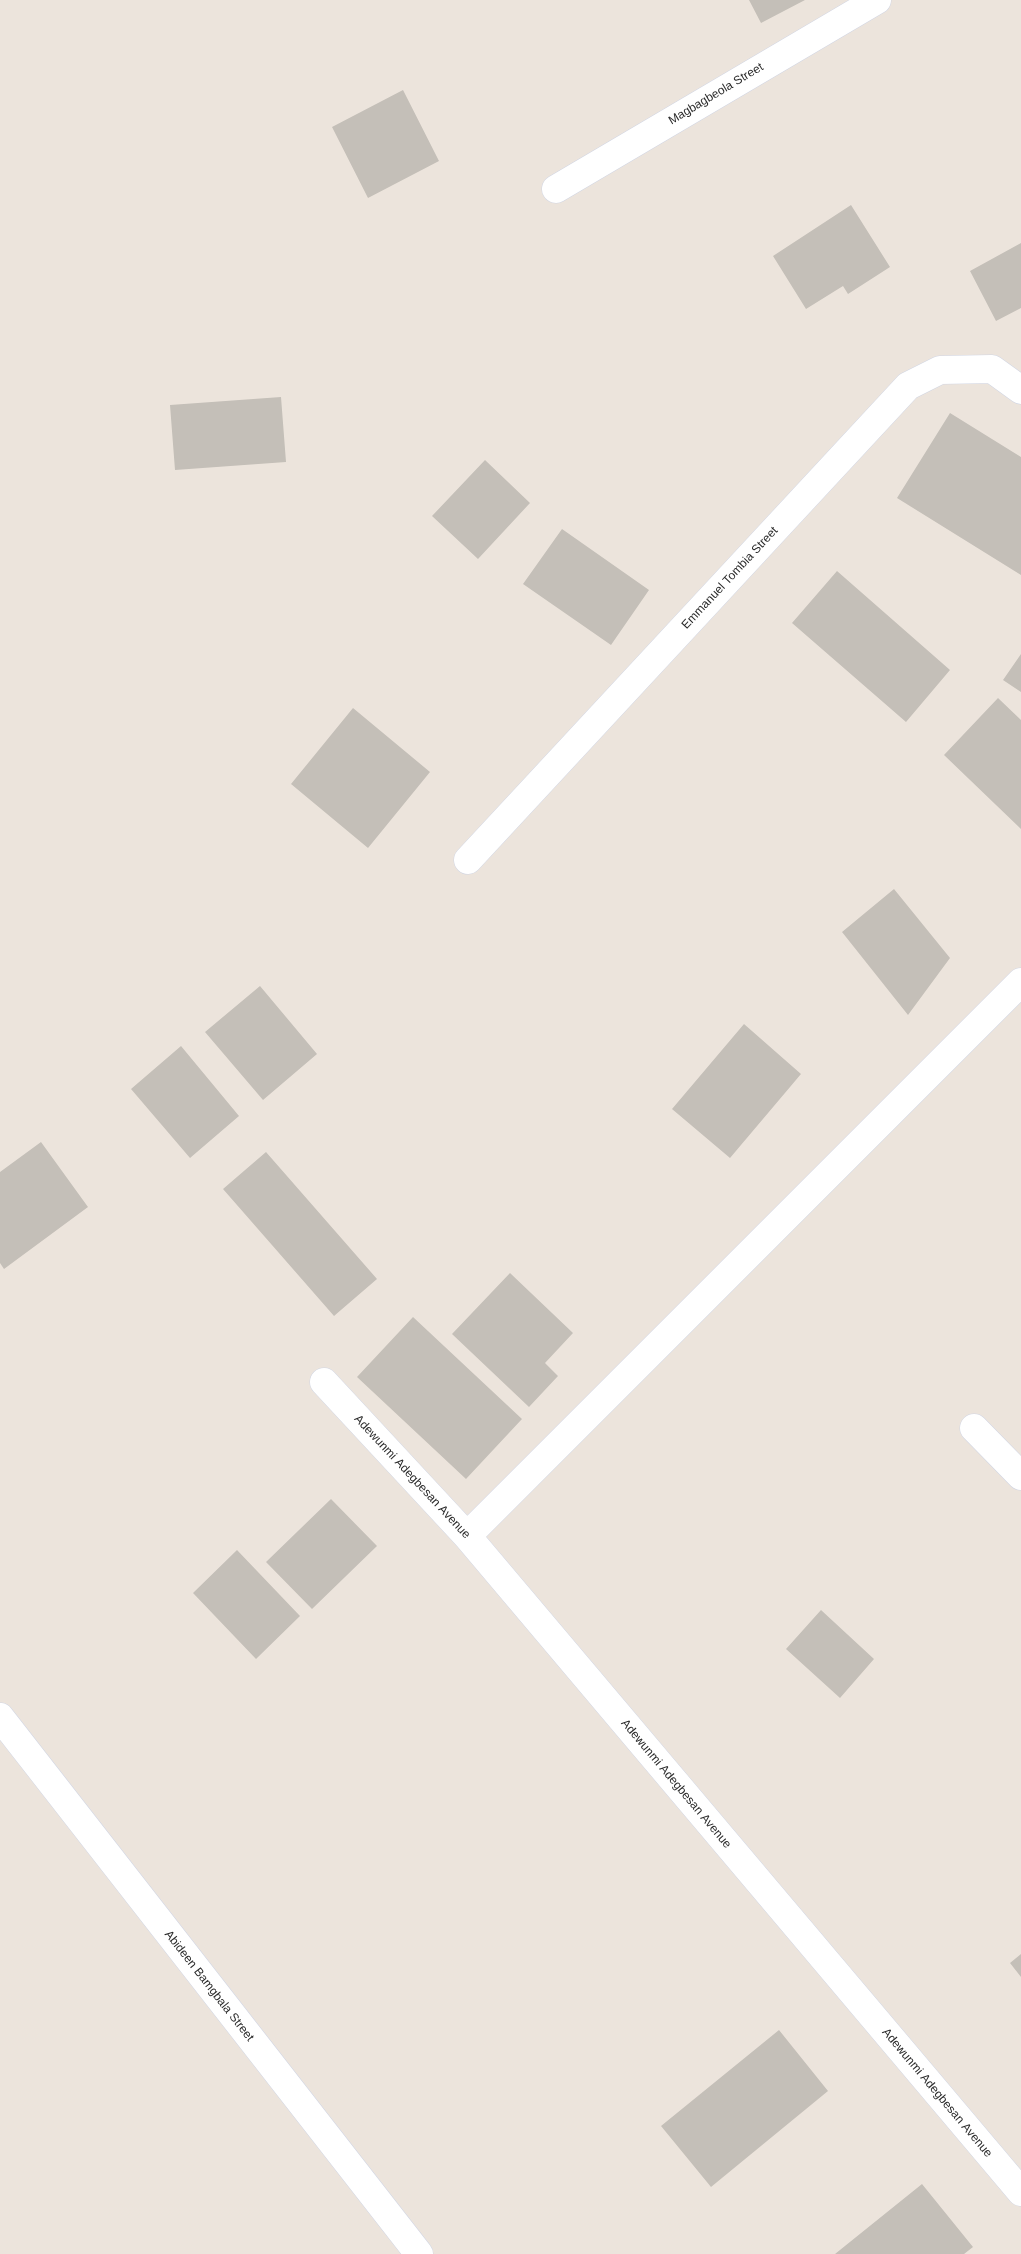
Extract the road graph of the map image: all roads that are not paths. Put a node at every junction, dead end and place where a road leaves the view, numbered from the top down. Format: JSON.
{"nodes":[{"id":1,"x":877,"y":0,"type":"edge"},
{"id":2,"x":556,"y":189,"type":"dead end"},
{"id":3,"x":1021,"y":390,"type":"edge"},
{"id":4,"x":468,"y":860,"type":"dead end"},
{"id":5,"x":1021,"y":982,"type":"edge"},
{"id":6,"x":324,"y":1382,"type":"dead end"},
{"id":7,"x":974,"y":1428,"type":"dead end"},
{"id":8,"x":1021,"y":1476,"type":"edge"},
{"id":9,"x":467,"y":1536,"type":"junction"},
{"id":10,"x":0,"y":1717,"type":"edge"},
{"id":11,"x":1021,"y":2192,"type":"edge"},
{"id":12,"x":419,"y":2254,"type":"edge"}],
"edges":[{"from":1,"to":2,"type":"street","name":"Magbagbeola Street"},
{"from":3,"to":4,"type":"street","name":"Emmanuel Tombia Street"},
{"from":5,"to":9,"type":"street"},
{"from":6,"to":9,"type":"street","name":"Adewunmi Adegbesan Avenue"},
{"from":7,"to":8,"type":"street"},
{"from":9,"to":11,"type":"street","name":"Adewunmi Adegbesan Avenue"},
{"from":10,"to":12,"type":"street","name":"Abideen Bamgbala Street"}]}
